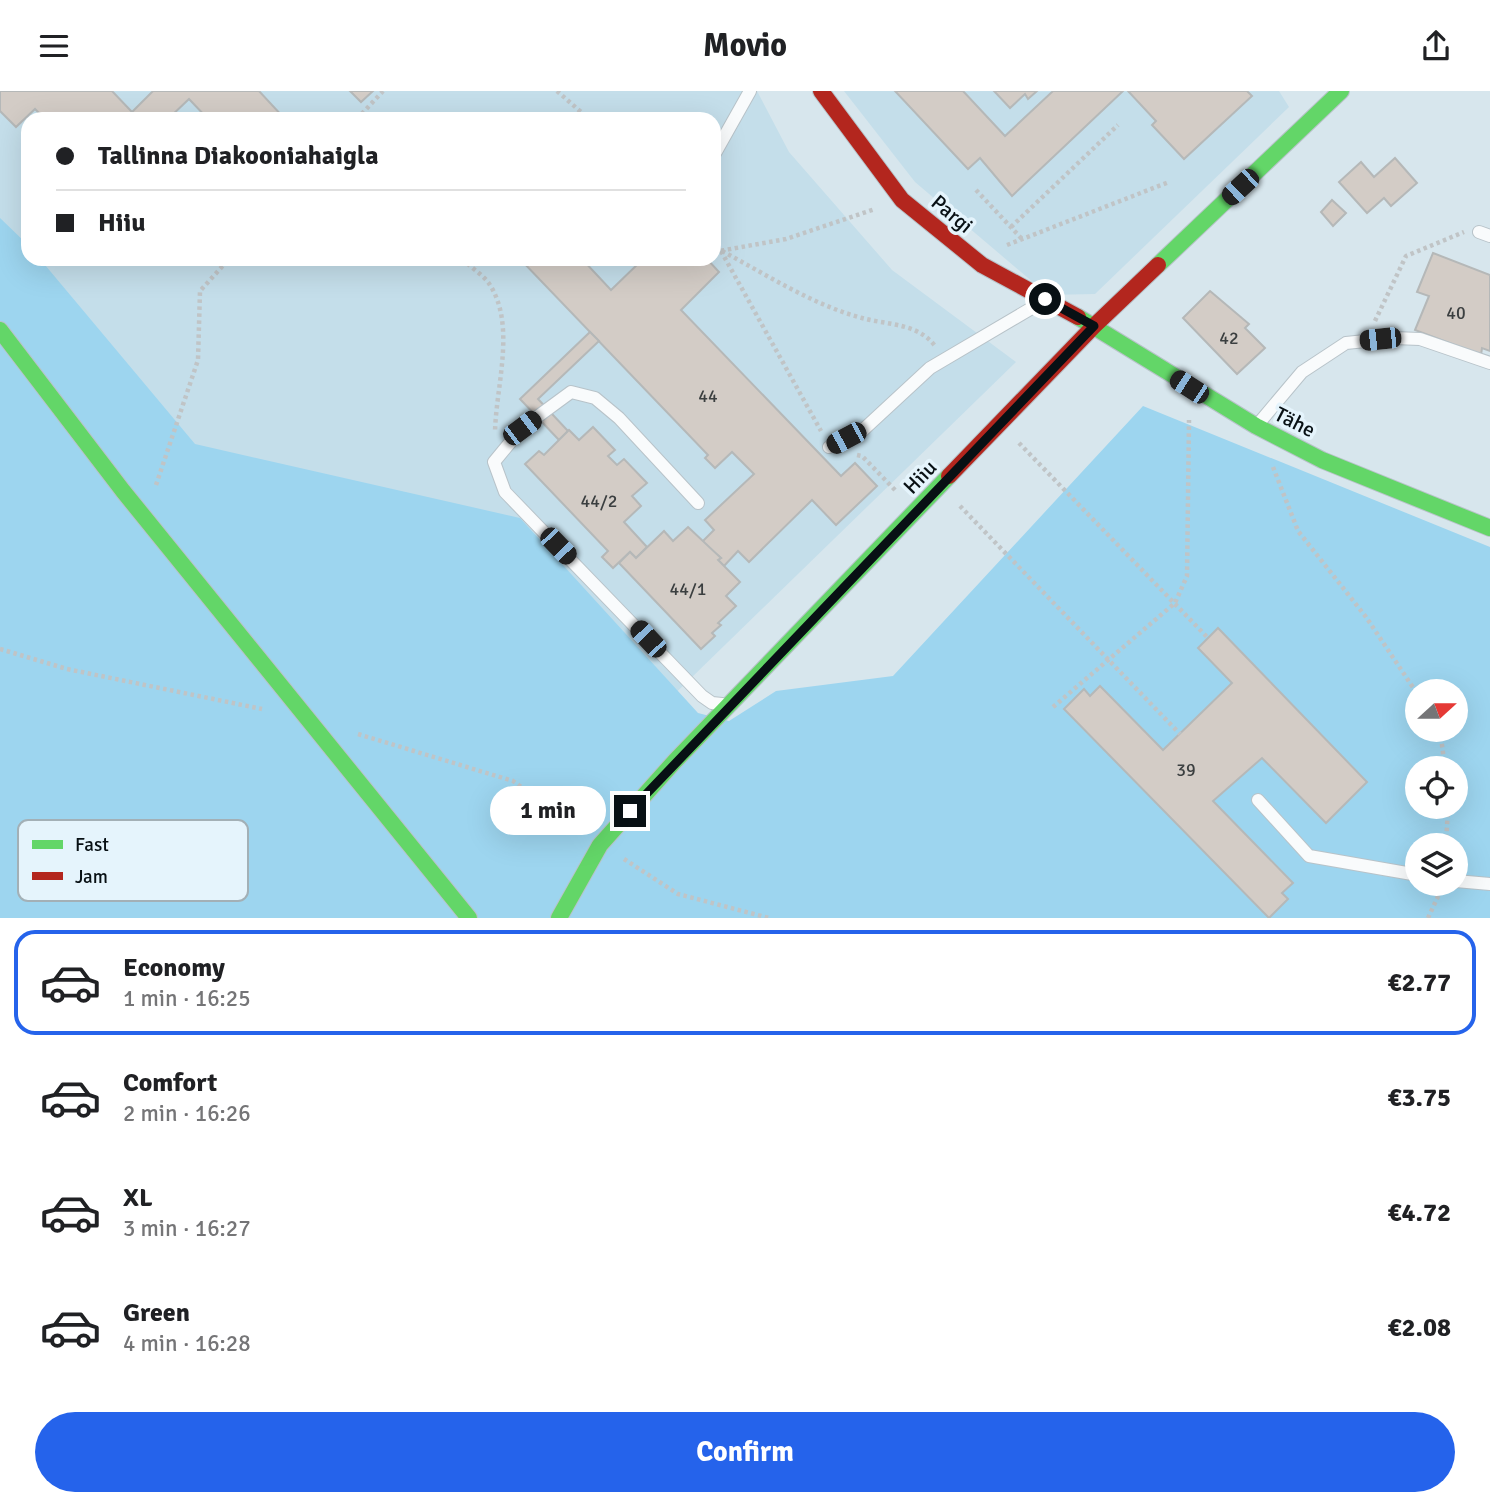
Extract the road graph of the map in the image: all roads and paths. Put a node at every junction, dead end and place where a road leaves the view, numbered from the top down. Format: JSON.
{"nodes":[{"id":1,"x":383,"y":91,"type":"edge"},
{"id":2,"x":557,"y":91,"type":"edge"},
{"id":3,"x":750,"y":91,"type":"edge"},
{"id":4,"x":821,"y":91,"type":"edge"},
{"id":5,"x":1342,"y":91,"type":"edge"},
{"id":6,"x":363,"y":112,"type":"edge"},
{"id":7,"x":581,"y":112,"type":"edge"},
{"id":8,"x":1118,"y":125,"type":"dead end"},
{"id":9,"x":721,"y":143,"type":"edge"},
{"id":10,"x":1169,"y":182,"type":"dead end"},
{"id":11,"x":976,"y":190,"type":"dead end"},
{"id":12,"x":902,"y":199,"type":"junction"},
{"id":13,"x":1011,"y":227,"type":"junction"},
{"id":14,"x":1484,"y":234,"type":"edge"},
{"id":15,"x":1022,"y":239,"type":"junction"},
{"id":16,"x":1001,"y":247,"type":"dead end"},
{"id":17,"x":721,"y":251,"type":"junction"},
{"id":18,"x":223,"y":266,"type":"edge"},
{"id":19,"x":469,"y":266,"type":"edge"},
{"id":20,"x":1045,"y":299,"type":"junction"},
{"id":21,"x":1094,"y":326,"type":"junction"},
{"id":22,"x":0,"y":330,"type":"edge"},
{"id":23,"x":1366,"y":341,"type":"junction"},
{"id":24,"x":943,"y":360,"type":"junction"},
{"id":25,"x":1490,"y":363,"type":"edge"},
{"id":26,"x":1189,"y":387,"type":"junction"},
{"id":27,"x":1000,"y":423,"type":"junction"},
{"id":28,"x":1256,"y":426,"type":"junction"},
{"id":29,"x":830,"y":447,"type":"junction"},
{"id":30,"x":1270,"y":461,"type":"dead end"},
{"id":31,"x":494,"y":462,"type":"junction"},
{"id":32,"x":940,"y":485,"type":"junction"},
{"id":33,"x":156,"y":487,"type":"dead end"},
{"id":34,"x":698,"y":503,"type":"dead end"},
{"id":35,"x":915,"y":511,"type":"junction"},
{"id":36,"x":1490,"y":529,"type":"edge"},
{"id":37,"x":1175,"y":603,"type":"junction"},
{"id":38,"x":1208,"y":638,"type":"dead end"},
{"id":39,"x":1108,"y":660,"type":"junction"},
{"id":40,"x":1407,"y":679,"type":"edge"},
{"id":41,"x":729,"y":704,"type":"junction"},
{"id":42,"x":1054,"y":707,"type":"dead end"},
{"id":43,"x":1180,"y":734,"type":"dead end"},
{"id":44,"x":1258,"y":800,"type":"dead end"},
{"id":45,"x":600,"y":845,"type":"junction"},
{"id":46,"x":1405,"y":873,"type":"edge"},
{"id":47,"x":1468,"y":882,"type":"edge"},
{"id":48,"x":1490,"y":884,"type":"edge"},
{"id":49,"x":1438,"y":896,"type":"edge"},
{"id":50,"x":469,"y":918,"type":"edge"},
{"id":51,"x":559,"y":918,"type":"edge"},
{"id":52,"x":769,"y":918,"type":"edge"},
{"id":53,"x":1428,"y":918,"type":"edge"}],
"edges":[{"from":1,"to":6,"type":"path"},
{"from":2,"to":7,"type":"path"},
{"from":3,"to":9,"type":"lane"},
{"from":4,"to":12,"type":"street","name":"Pargi"},
{"from":5,"to":21,"type":"street","name":"Hiiu"},
{"from":8,"to":13,"type":"path"},
{"from":10,"to":15,"type":"path"},
{"from":11,"to":13,"type":"path"},
{"from":12,"to":17,"type":"path"},
{"from":12,"to":20,"type":"street","name":"Pargi"},
{"from":13,"to":15,"type":"path"},
{"from":14,"to":23,"type":"path"},
{"from":15,"to":16,"type":"path"},
{"from":17,"to":24,"type":"path"},
{"from":17,"to":29,"type":"path"},
{"from":18,"to":33,"type":"path"},
{"from":19,"to":31,"type":"path"},
{"from":20,"to":21,"type":"street","name":"Pargi"},
{"from":20,"to":24,"type":"lane"},
{"from":21,"to":26,"type":"street","name":"Tähe"},
{"from":21,"to":27,"type":"street","name":"Hiiu"},
{"from":22,"to":50,"type":"street"},
{"from":23,"to":25,"type":"lane"},
{"from":23,"to":28,"type":"lane"},
{"from":24,"to":29,"type":"lane"},
{"from":26,"to":28,"type":"street","name":"Tähe"},
{"from":26,"to":37,"type":"path"},
{"from":27,"to":32,"type":"street","name":"Hiiu"},
{"from":27,"to":37,"type":"path"},
{"from":28,"to":36,"type":"street","name":"Tähe"},
{"from":29,"to":35,"type":"path"},
{"from":30,"to":40,"type":"path"},
{"from":31,"to":34,"type":"lane"},
{"from":31,"to":41,"type":"lane"},
{"from":32,"to":35,"type":"street","name":"Hiiu"},
{"from":32,"to":39,"type":"path"},
{"from":35,"to":41,"type":"street","name":"Hiiu"},
{"from":37,"to":38,"type":"path"},
{"from":37,"to":39,"type":"path"},
{"from":39,"to":42,"type":"path"},
{"from":39,"to":43,"type":"path"},
{"from":41,"to":45,"type":"street","name":"Hiiu"},
{"from":44,"to":46,"type":"lane"},
{"from":45,"to":51,"type":"street","name":"Hiiu"},
{"from":45,"to":52,"type":"path"},
{"from":47,"to":48,"type":"lane"},
{"from":49,"to":53,"type":"path"}]}
